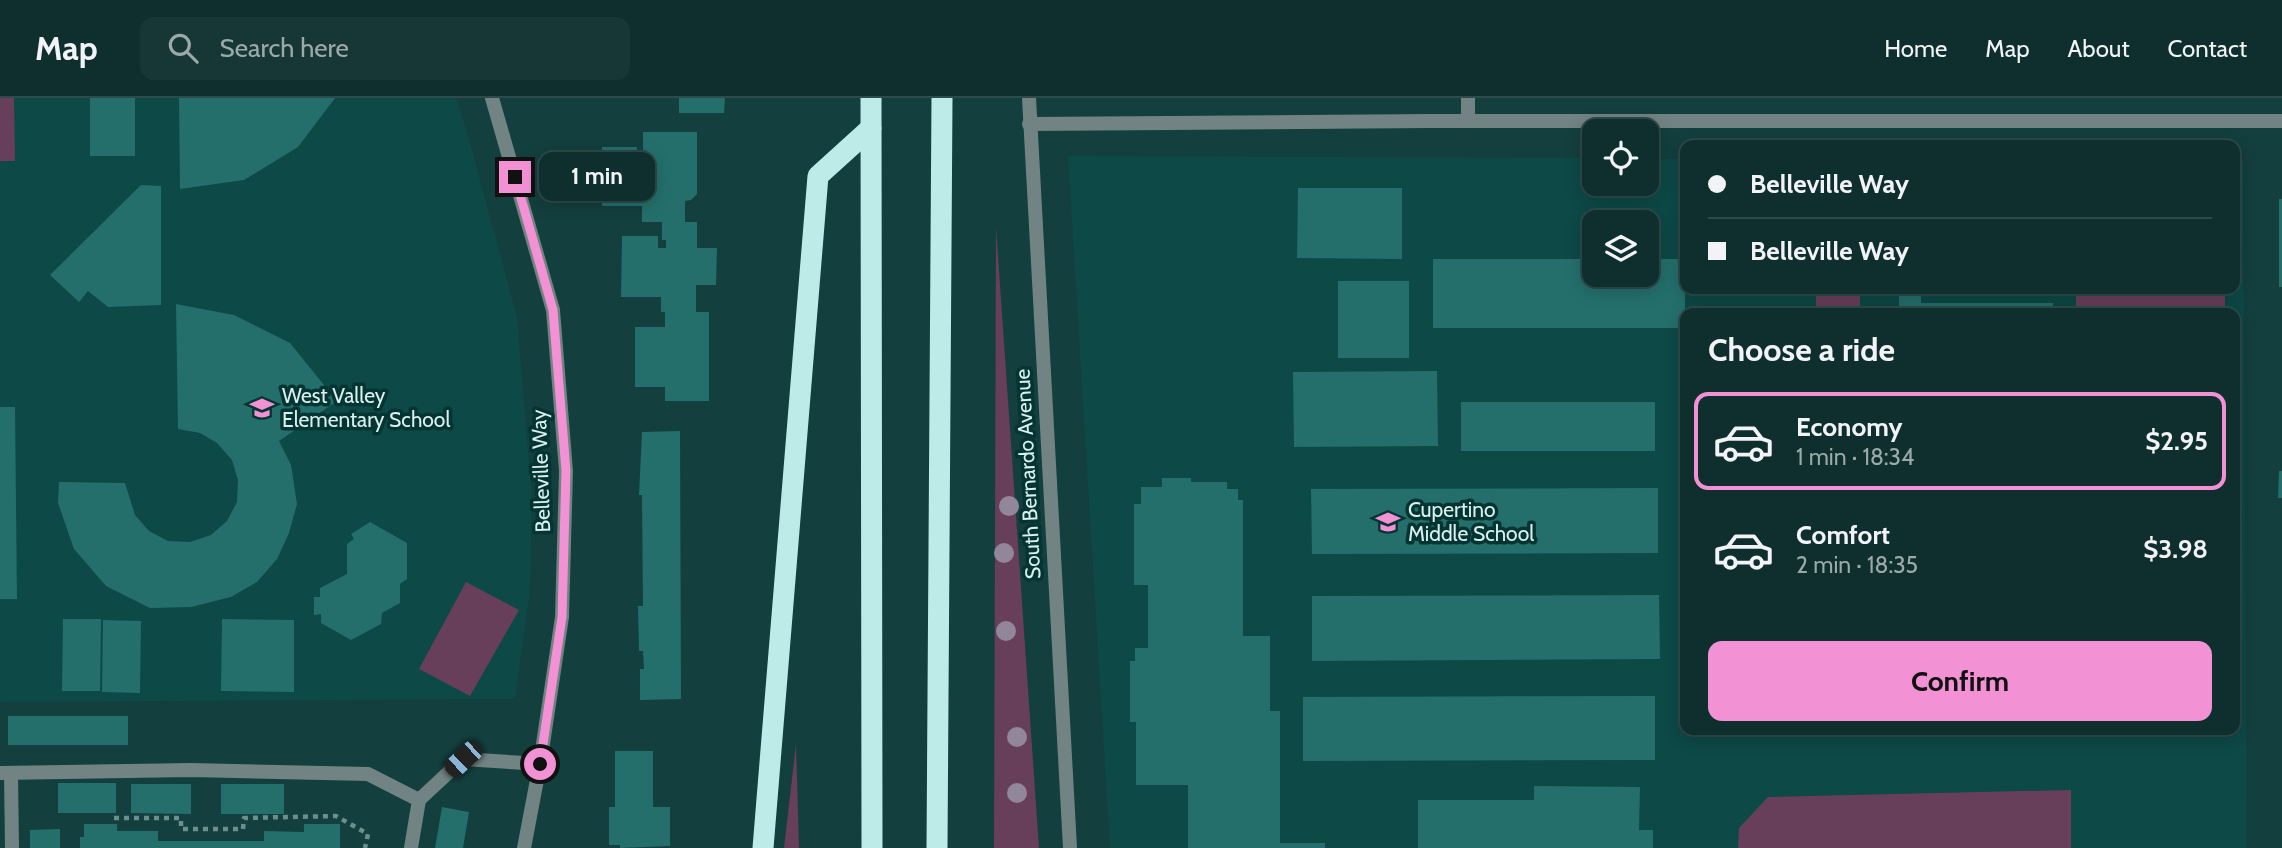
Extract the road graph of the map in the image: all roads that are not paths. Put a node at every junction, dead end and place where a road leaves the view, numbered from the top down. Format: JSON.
{"nodes":[{"id":1,"x":492,"y":98,"type":"edge"},
{"id":2,"x":871,"y":98,"type":"edge"},
{"id":3,"x":942,"y":98,"type":"edge"},
{"id":4,"x":1028,"y":98,"type":"edge"},
{"id":5,"x":1468,"y":98,"type":"edge"},
{"id":6,"x":1468,"y":121,"type":"junction"},
{"id":7,"x":2282,"y":121,"type":"edge"},
{"id":8,"x":1028,"y":124,"type":"junction"},
{"id":9,"x":871,"y":128,"type":"junction"},
{"id":10,"x":540,"y":764,"type":"junction"},
{"id":11,"x":6,"y":773,"type":"edge"},
{"id":12,"x":419,"y":800,"type":"junction"},
{"id":13,"x":12,"y":848,"type":"edge"},
{"id":14,"x":411,"y":848,"type":"edge"},
{"id":15,"x":524,"y":848,"type":"edge"},
{"id":16,"x":763,"y":848,"type":"edge"},
{"id":17,"x":872,"y":848,"type":"edge"},
{"id":18,"x":937,"y":848,"type":"edge"},
{"id":19,"x":1070,"y":848,"type":"edge"}],
"edges":[{"from":1,"to":10,"type":"street","name":"Belleville Way"},
{"from":2,"to":9,"type":"highway"},
{"from":3,"to":18,"type":"highway"},
{"from":4,"to":8,"type":"street","name":"South Bernardo Avenue"},
{"from":5,"to":6,"type":"street"},
{"from":6,"to":7,"type":"street"},
{"from":6,"to":8,"type":"street"},
{"from":8,"to":19,"type":"street","name":"South Bernardo Avenue"},
{"from":9,"to":16,"type":"highway"},
{"from":9,"to":17,"type":"highway"},
{"from":10,"to":12,"type":"street"},
{"from":10,"to":15,"type":"street","name":"Belleville Way"},
{"from":11,"to":12,"type":"street"},
{"from":11,"to":13,"type":"street"},
{"from":12,"to":14,"type":"street"}]}
